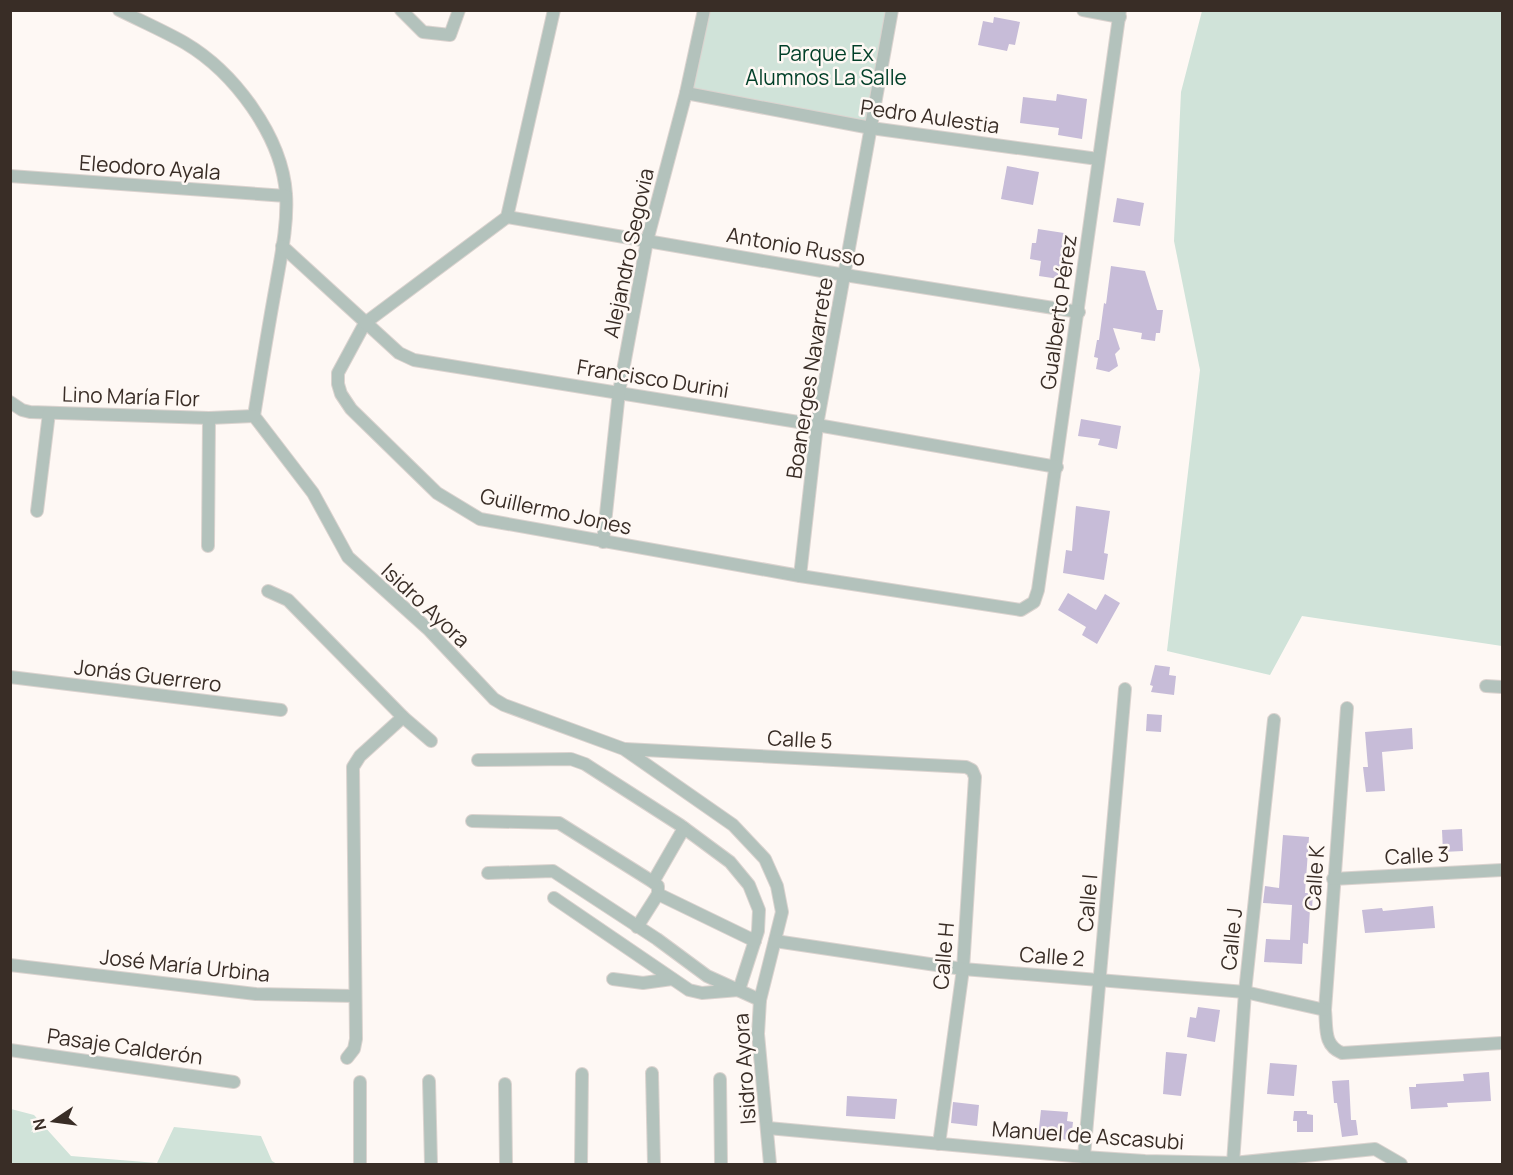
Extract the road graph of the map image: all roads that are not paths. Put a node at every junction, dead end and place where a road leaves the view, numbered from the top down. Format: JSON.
{"nodes":[{"id":1,"x":119,"y":10,"type":"edge"},
{"id":2,"x":401,"y":10,"type":"edge"},
{"id":3,"x":459,"y":10,"type":"edge"},
{"id":4,"x":554,"y":10,"type":"edge"},
{"id":5,"x":704,"y":10,"type":"edge"},
{"id":6,"x":892,"y":10,"type":"edge"},
{"id":7,"x":1083,"y":10,"type":"edge"},
{"id":8,"x":1120,"y":14,"type":"edge"},
{"id":9,"x":686,"y":93,"type":"junction"},
{"id":10,"x":871,"y":128,"type":"junction"},
{"id":11,"x":1098,"y":159,"type":"junction"},
{"id":12,"x":10,"y":176,"type":"edge"},
{"id":13,"x":286,"y":196,"type":"junction"},
{"id":14,"x":507,"y":217,"type":"junction"},
{"id":15,"x":647,"y":241,"type":"junction"},
{"id":16,"x":282,"y":246,"type":"junction"},
{"id":17,"x":845,"y":275,"type":"junction"},
{"id":18,"x":1079,"y":312,"type":"junction"},
{"id":19,"x":365,"y":323,"type":"junction"},
{"id":20,"x":619,"y":392,"type":"junction"},
{"id":21,"x":10,"y":402,"type":"edge"},
{"id":22,"x":49,"y":413,"type":"junction"},
{"id":23,"x":254,"y":416,"type":"junction"},
{"id":24,"x":208,"y":418,"type":"junction"},
{"id":25,"x":817,"y":425,"type":"junction"},
{"id":26,"x":1057,"y":467,"type":"junction"},
{"id":27,"x":37,"y":511,"type":"dead end"},
{"id":28,"x":603,"y":542,"type":"junction"},
{"id":29,"x":208,"y":546,"type":"dead end"},
{"id":30,"x":800,"y":576,"type":"junction"},
{"id":31,"x":268,"y":591,"type":"dead end"},
{"id":32,"x":1022,"y":610,"type":"joint"},
{"id":33,"x":10,"y":677,"type":"edge"},
{"id":34,"x":1486,"y":686,"type":"dead end"},
{"id":35,"x":1503,"y":687,"type":"edge"},
{"id":36,"x":1125,"y":688,"type":"dead end"},
{"id":37,"x":1347,"y":708,"type":"dead end"},
{"id":38,"x":281,"y":710,"type":"dead end"},
{"id":39,"x":403,"y":717,"type":"junction"},
{"id":40,"x":1274,"y":720,"type":"dead end"},
{"id":41,"x":431,"y":741,"type":"dead end"},
{"id":42,"x":624,"y":749,"type":"junction"},
{"id":43,"x":478,"y":760,"type":"dead end"},
{"id":44,"x":972,"y":770,"type":"joint"},
{"id":45,"x":472,"y":821,"type":"dead end"},
{"id":46,"x":684,"y":828,"type":"junction"},
{"id":47,"x":1503,"y":870,"type":"edge"},
{"id":48,"x":488,"y":873,"type":"dead end"},
{"id":49,"x":1333,"y":879,"type":"junction"},
{"id":50,"x":653,"y":882,"type":"junction"},
{"id":51,"x":658,"y":894,"type":"junction"},
{"id":52,"x":554,"y":898,"type":"dead end"},
{"id":53,"x":637,"y":927,"type":"junction"},
{"id":54,"x":755,"y":941,"type":"junction"},
{"id":55,"x":776,"y":941,"type":"junction"},
{"id":56,"x":10,"y":965,"type":"edge"},
{"id":57,"x":963,"y":969,"type":"junction"},
{"id":58,"x":613,"y":979,"type":"dead end"},
{"id":59,"x":672,"y":979,"type":"junction"},
{"id":60,"x":1100,"y":979,"type":"junction"},
{"id":61,"x":739,"y":990,"type":"junction"},
{"id":62,"x":1245,"y":992,"type":"junction"},
{"id":63,"x":355,"y":996,"type":"junction"},
{"id":64,"x":760,"y":1000,"type":"junction"},
{"id":65,"x":1325,"y":1010,"type":"junction"},
{"id":66,"x":1503,"y":1043,"type":"edge"},
{"id":67,"x":10,"y":1050,"type":"edge"},
{"id":68,"x":348,"y":1058,"type":"dead end"},
{"id":69,"x":652,"y":1072,"type":"dead end"},
{"id":70,"x":582,"y":1074,"type":"dead end"},
{"id":71,"x":720,"y":1079,"type":"dead end"},
{"id":72,"x":429,"y":1081,"type":"dead end"},
{"id":73,"x":234,"y":1082,"type":"dead end"},
{"id":74,"x":360,"y":1082,"type":"dead end"},
{"id":75,"x":505,"y":1084,"type":"dead end"},
{"id":76,"x":768,"y":1128,"type":"junction"},
{"id":77,"x":939,"y":1144,"type":"junction"},
{"id":78,"x":1084,"y":1157,"type":"junction"},
{"id":79,"x":1233,"y":1162,"type":"junction"},
{"id":80,"x":360,"y":1164,"type":"edge"},
{"id":81,"x":431,"y":1164,"type":"edge"},
{"id":82,"x":506,"y":1164,"type":"edge"},
{"id":83,"x":581,"y":1164,"type":"edge"},
{"id":84,"x":654,"y":1164,"type":"edge"},
{"id":85,"x":722,"y":1164,"type":"edge"},
{"id":86,"x":770,"y":1164,"type":"edge"},
{"id":87,"x":1401,"y":1164,"type":"edge"}],
"edges":[{"from":1,"to":13,"type":"street"},
{"from":2,"to":3,"type":"street"},
{"from":4,"to":14,"type":"street"},
{"from":5,"to":9,"type":"street","name":"Alejandro Segovia"},
{"from":6,"to":10,"type":"street","name":"Boanerges Navarrete"},
{"from":7,"to":8,"type":"street"},
{"from":8,"to":11,"type":"street","name":"Gualberto Pérez"},
{"from":9,"to":10,"type":"street","name":"Pedro Aulestia"},
{"from":9,"to":15,"type":"street","name":"Alejandro Segovia"},
{"from":10,"to":11,"type":"street","name":"Pedro Aulestia"},
{"from":10,"to":17,"type":"street","name":"Boanerges Navarrete"},
{"from":11,"to":18,"type":"street","name":"Gualberto Pérez"},
{"from":12,"to":13,"type":"street","name":"Eleodoro Ayala"},
{"from":13,"to":16,"type":"street"},
{"from":14,"to":15,"type":"street","name":"Antonio Russo"},
{"from":14,"to":19,"type":"street","name":"Guillermo Jones"},
{"from":15,"to":17,"type":"street","name":"Antonio Russo"},
{"from":15,"to":20,"type":"street","name":"Alejandro Segovia"},
{"from":16,"to":19,"type":"street","name":"Francisco Durini"},
{"from":16,"to":23,"type":"street"},
{"from":17,"to":18,"type":"street","name":"Antonio Russo"},
{"from":17,"to":25,"type":"street","name":"Boanerges Navarrete"},
{"from":18,"to":26,"type":"street","name":"Gualberto Pérez"},
{"from":19,"to":20,"type":"street","name":"Francisco Durini"},
{"from":19,"to":28,"type":"street","name":"Guillermo Jones"},
{"from":20,"to":25,"type":"street","name":"Francisco Durini"},
{"from":20,"to":28,"type":"street","name":"Alejandro Segovia"},
{"from":21,"to":22,"type":"street","name":"Lino María Flor"},
{"from":22,"to":24,"type":"street","name":"Lino María Flor"},
{"from":22,"to":27,"type":"street"},
{"from":23,"to":24,"type":"street","name":"Lino María Flor"},
{"from":23,"to":42,"type":"street","name":"Isidro Ayora"},
{"from":24,"to":29,"type":"street"},
{"from":25,"to":26,"type":"street","name":"Francisco Durini"},
{"from":25,"to":30,"type":"street","name":"Boanerges Navarrete"},
{"from":26,"to":32,"type":"street","name":"Gualberto Pérez"},
{"from":28,"to":30,"type":"street","name":"Guillermo Jones"},
{"from":30,"to":32,"type":"street","name":"Guillermo Jones"},
{"from":31,"to":39,"type":"street"},
{"from":33,"to":38,"type":"street","name":"Jonás Guerrero"},
{"from":34,"to":35,"type":"street"},
{"from":36,"to":60,"type":"street","name":"Calle I"},
{"from":37,"to":49,"type":"street","name":"Calle K"},
{"from":39,"to":41,"type":"street"},
{"from":39,"to":63,"type":"street"},
{"from":40,"to":62,"type":"street","name":"Calle J"},
{"from":42,"to":44,"type":"street","name":"Calle 5"},
{"from":42,"to":55,"type":"street","name":"Isidro Ayora"},
{"from":43,"to":46,"type":"street"},
{"from":44,"to":57,"type":"street","name":"Calle H"},
{"from":45,"to":50,"type":"street"},
{"from":46,"to":50,"type":"street"},
{"from":46,"to":54,"type":"street"},
{"from":47,"to":49,"type":"street","name":"Calle 3"},
{"from":48,"to":53,"type":"street"},
{"from":49,"to":65,"type":"street","name":"Calle K"},
{"from":50,"to":51,"type":"street"},
{"from":51,"to":53,"type":"street"},
{"from":51,"to":54,"type":"street"},
{"from":52,"to":59,"type":"street"},
{"from":53,"to":61,"type":"street"},
{"from":54,"to":61,"type":"street"},
{"from":55,"to":57,"type":"street","name":"Calle 2"},
{"from":55,"to":64,"type":"street","name":"Isidro Ayora"},
{"from":56,"to":63,"type":"street","name":"José María Urbina"},
{"from":57,"to":60,"type":"street","name":"Calle 2"},
{"from":57,"to":77,"type":"street","name":"Calle H"},
{"from":58,"to":59,"type":"street"},
{"from":59,"to":61,"type":"street"},
{"from":60,"to":62,"type":"street","name":"Calle 2"},
{"from":60,"to":78,"type":"street","name":"Calle I"},
{"from":61,"to":64,"type":"street"},
{"from":62,"to":65,"type":"street","name":"Calle 2"},
{"from":62,"to":79,"type":"street","name":"Calle J"},
{"from":63,"to":68,"type":"street"},
{"from":64,"to":76,"type":"street","name":"Isidro Ayora"},
{"from":65,"to":66,"type":"street","name":"Calle K"},
{"from":67,"to":73,"type":"street","name":"Pasaje Calderón"},
{"from":69,"to":84,"type":"street"},
{"from":70,"to":83,"type":"street"},
{"from":71,"to":85,"type":"street"},
{"from":72,"to":81,"type":"street"},
{"from":74,"to":80,"type":"street"},
{"from":75,"to":82,"type":"street"},
{"from":76,"to":77,"type":"street","name":"Manuel de Ascasubi"},
{"from":76,"to":86,"type":"street","name":"Isidro Ayora"},
{"from":77,"to":78,"type":"street","name":"Manuel de Ascasubi"},
{"from":78,"to":79,"type":"street","name":"Manuel de Ascasubi"},
{"from":79,"to":87,"type":"street","name":"Manuel de Ascasubi"}]}
